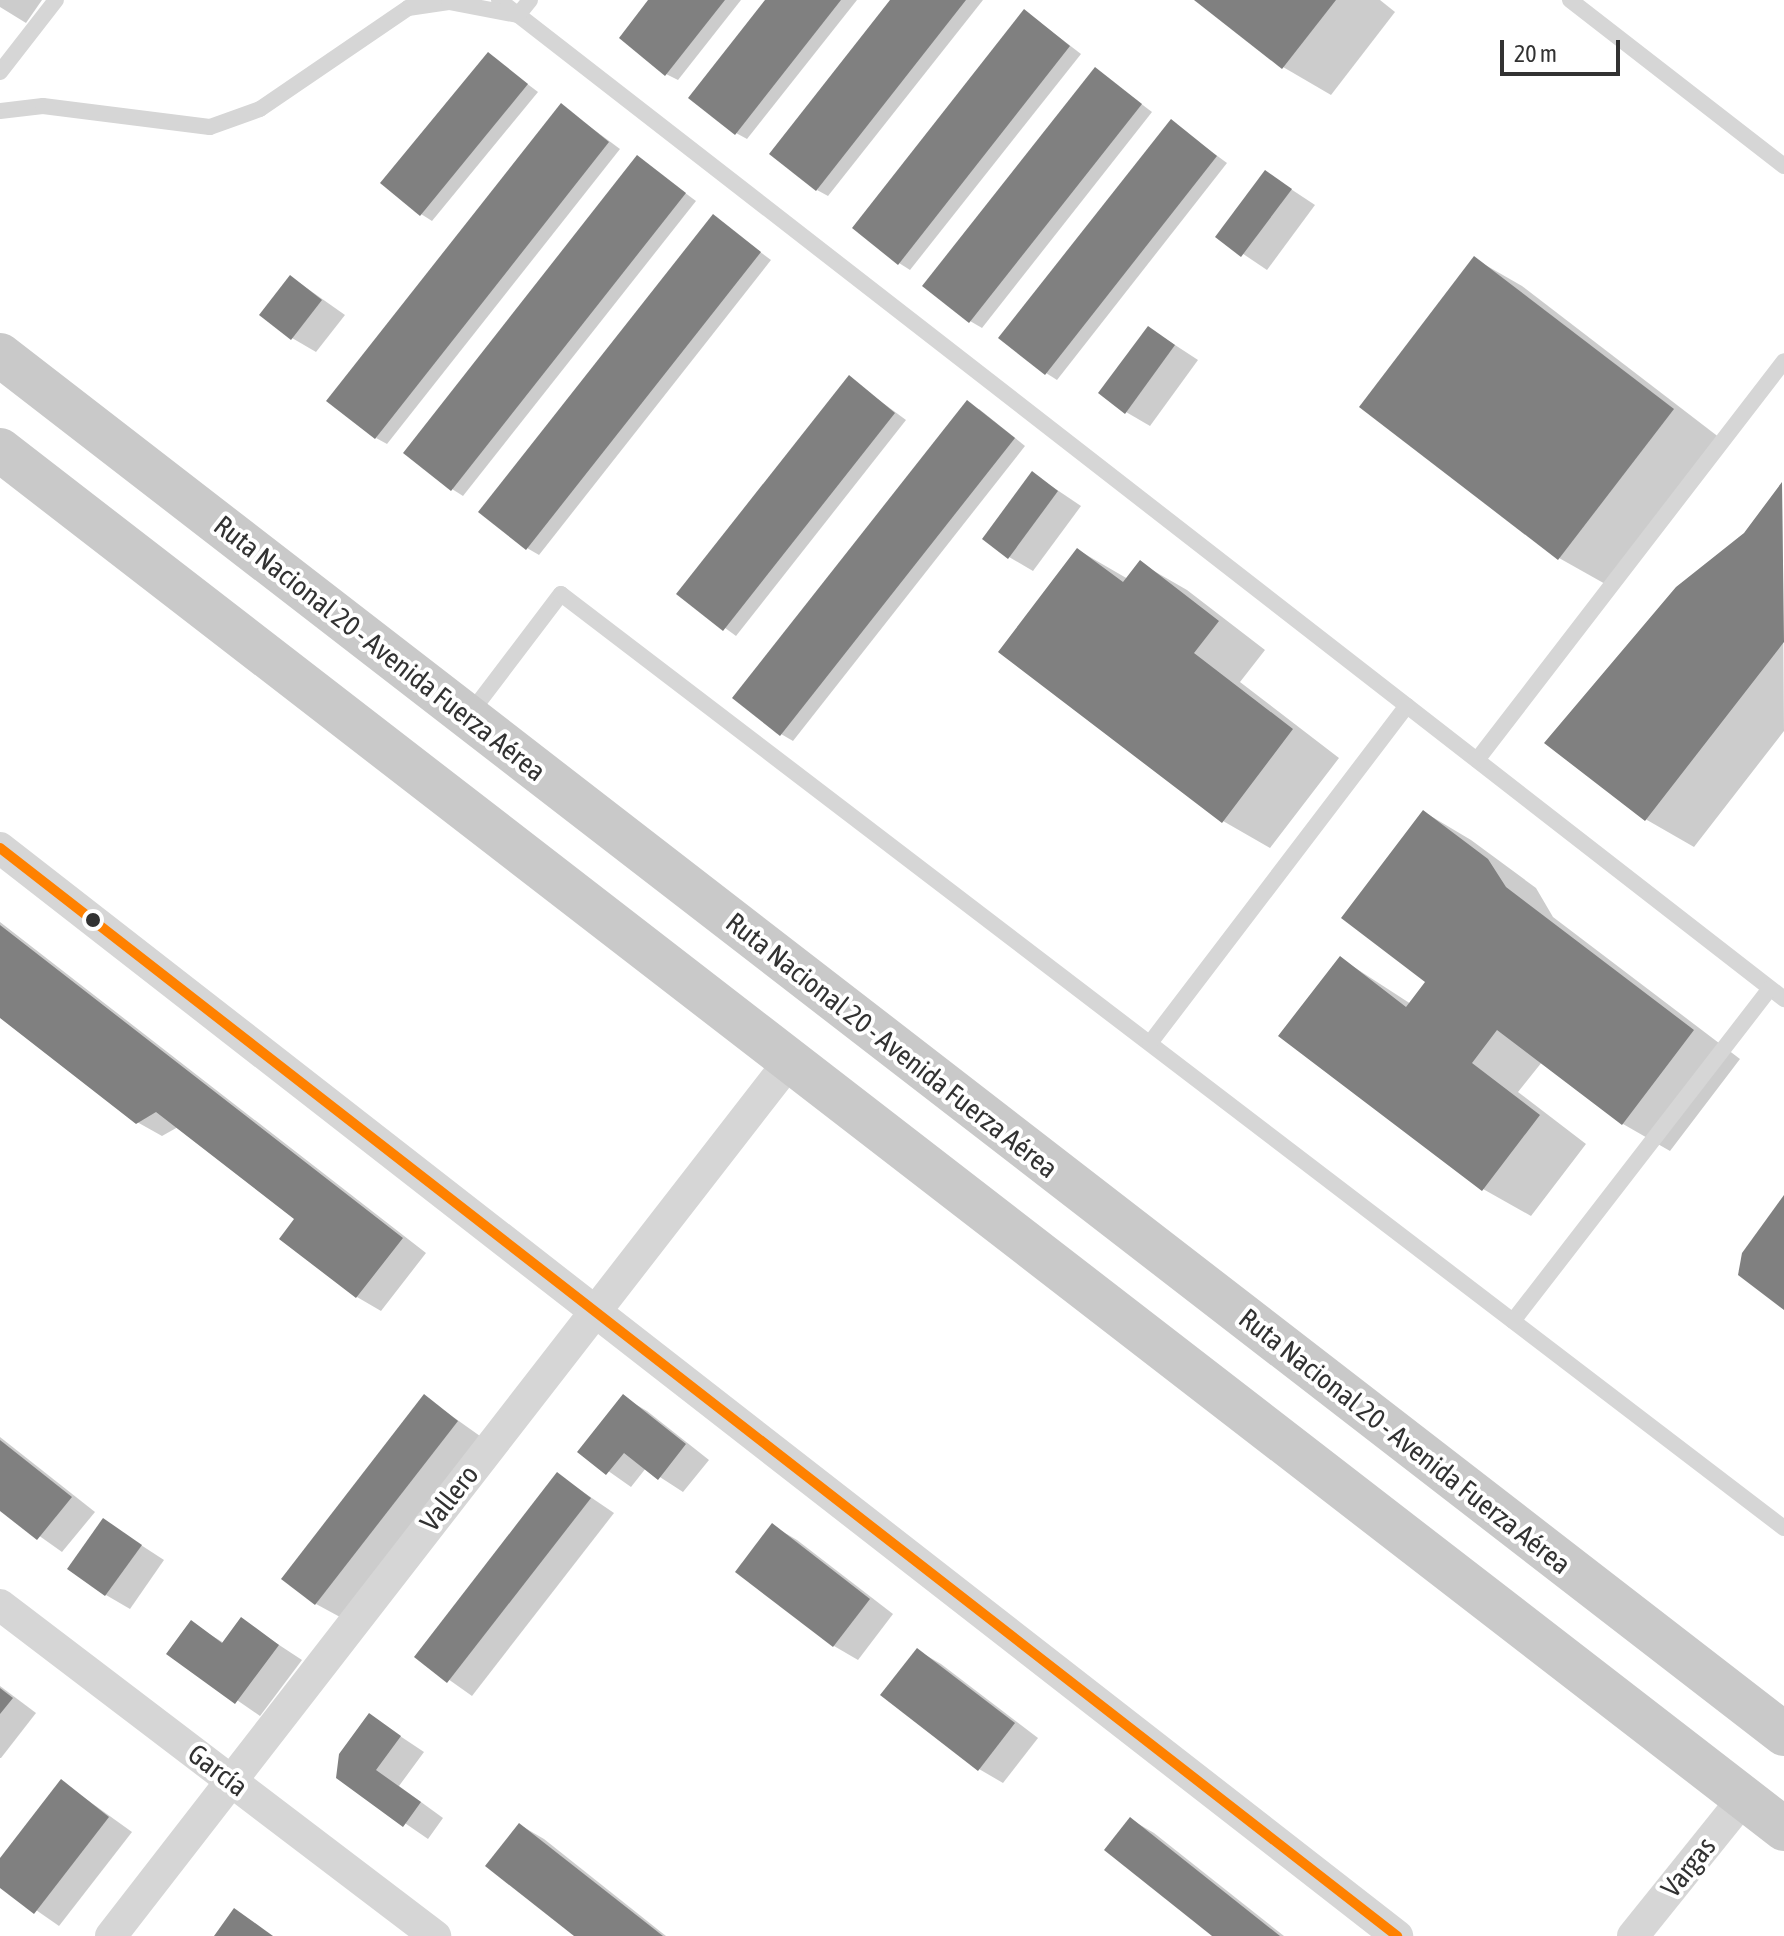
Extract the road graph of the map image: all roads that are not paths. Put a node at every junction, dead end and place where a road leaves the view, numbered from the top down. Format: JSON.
{"nodes":[{"id":1,"x":56,"y":0,"type":"edge"},
{"id":2,"x":499,"y":0,"type":"edge"},
{"id":3,"x":530,"y":0,"type":"edge"},
{"id":4,"x":1570,"y":0,"type":"edge"},
{"id":5,"x":518,"y":15,"type":"junction"},
{"id":6,"x":0,"y":72,"type":"edge"},
{"id":7,"x":0,"y":111,"type":"edge"},
{"id":8,"x":1784,"y":166,"type":"edge"},
{"id":9,"x":0,"y":355,"type":"edge"},
{"id":10,"x":1784,"y":361,"type":"edge"},
{"id":11,"x":0,"y":450,"type":"edge"},
{"id":12,"x":1407,"y":706,"type":"junction"},
{"id":13,"x":468,"y":716,"type":"junction"},
{"id":14,"x":1477,"y":760,"type":"junction"},
{"id":15,"x":0,"y":848,"type":"edge"},
{"id":16,"x":1777,"y":994,"type":"edge"},
{"id":17,"x":1150,"y":1043,"type":"junction"},
{"id":18,"x":789,"y":1062,"type":"junction"},
{"id":19,"x":593,"y":1311,"type":"junction"},
{"id":20,"x":1513,"y":1321,"type":"junction"},
{"id":21,"x":1784,"y":1528,"type":"edge"},
{"id":22,"x":0,"y":1605,"type":"edge"},
{"id":23,"x":1784,"y":1734,"type":"edge"},
{"id":24,"x":232,"y":1780,"type":"junction"},
{"id":25,"x":1744,"y":1798,"type":"junction"},
{"id":26,"x":1784,"y":1829,"type":"edge"},
{"id":27,"x":111,"y":1936,"type":"edge"},
{"id":28,"x":435,"y":1936,"type":"edge"},
{"id":29,"x":1397,"y":1936,"type":"edge"},
{"id":30,"x":1633,"y":1936,"type":"edge"}],
"edges":[{"from":1,"to":6,"type":"lane"},
{"from":2,"to":5,"type":"lane"},
{"from":3,"to":5,"type":"lane"},
{"from":4,"to":8,"type":"lane"},
{"from":5,"to":7,"type":"lane"},
{"from":5,"to":12,"type":"lane"},
{"from":9,"to":13,"type":"main road","name":"Ruta Nacional 20 - Avenida Fuerza Aérea"},
{"from":10,"to":14,"type":"lane"},
{"from":11,"to":18,"type":"main road"},
{"from":12,"to":14,"type":"lane"},
{"from":12,"to":17,"type":"lane"},
{"from":13,"to":17,"type":"lane"},
{"from":13,"to":23,"type":"main road","name":"Ruta Nacional 20 - Avenida Fuerza Aérea"},
{"from":14,"to":16,"type":"lane"},
{"from":15,"to":19,"type":"street"},
{"from":16,"to":20,"type":"lane"},
{"from":17,"to":20,"type":"lane"},
{"from":18,"to":19,"type":"street","name":"Vallero"},
{"from":18,"to":25,"type":"main road"},
{"from":19,"to":24,"type":"street","name":"Vallero"},
{"from":19,"to":29,"type":"street"},
{"from":20,"to":21,"type":"lane"},
{"from":22,"to":24,"type":"street","name":"García"},
{"from":24,"to":27,"type":"street","name":"Vallero"},
{"from":24,"to":28,"type":"street","name":"García"},
{"from":25,"to":26,"type":"main road"},
{"from":25,"to":30,"type":"street","name":"Vargas"}]}
